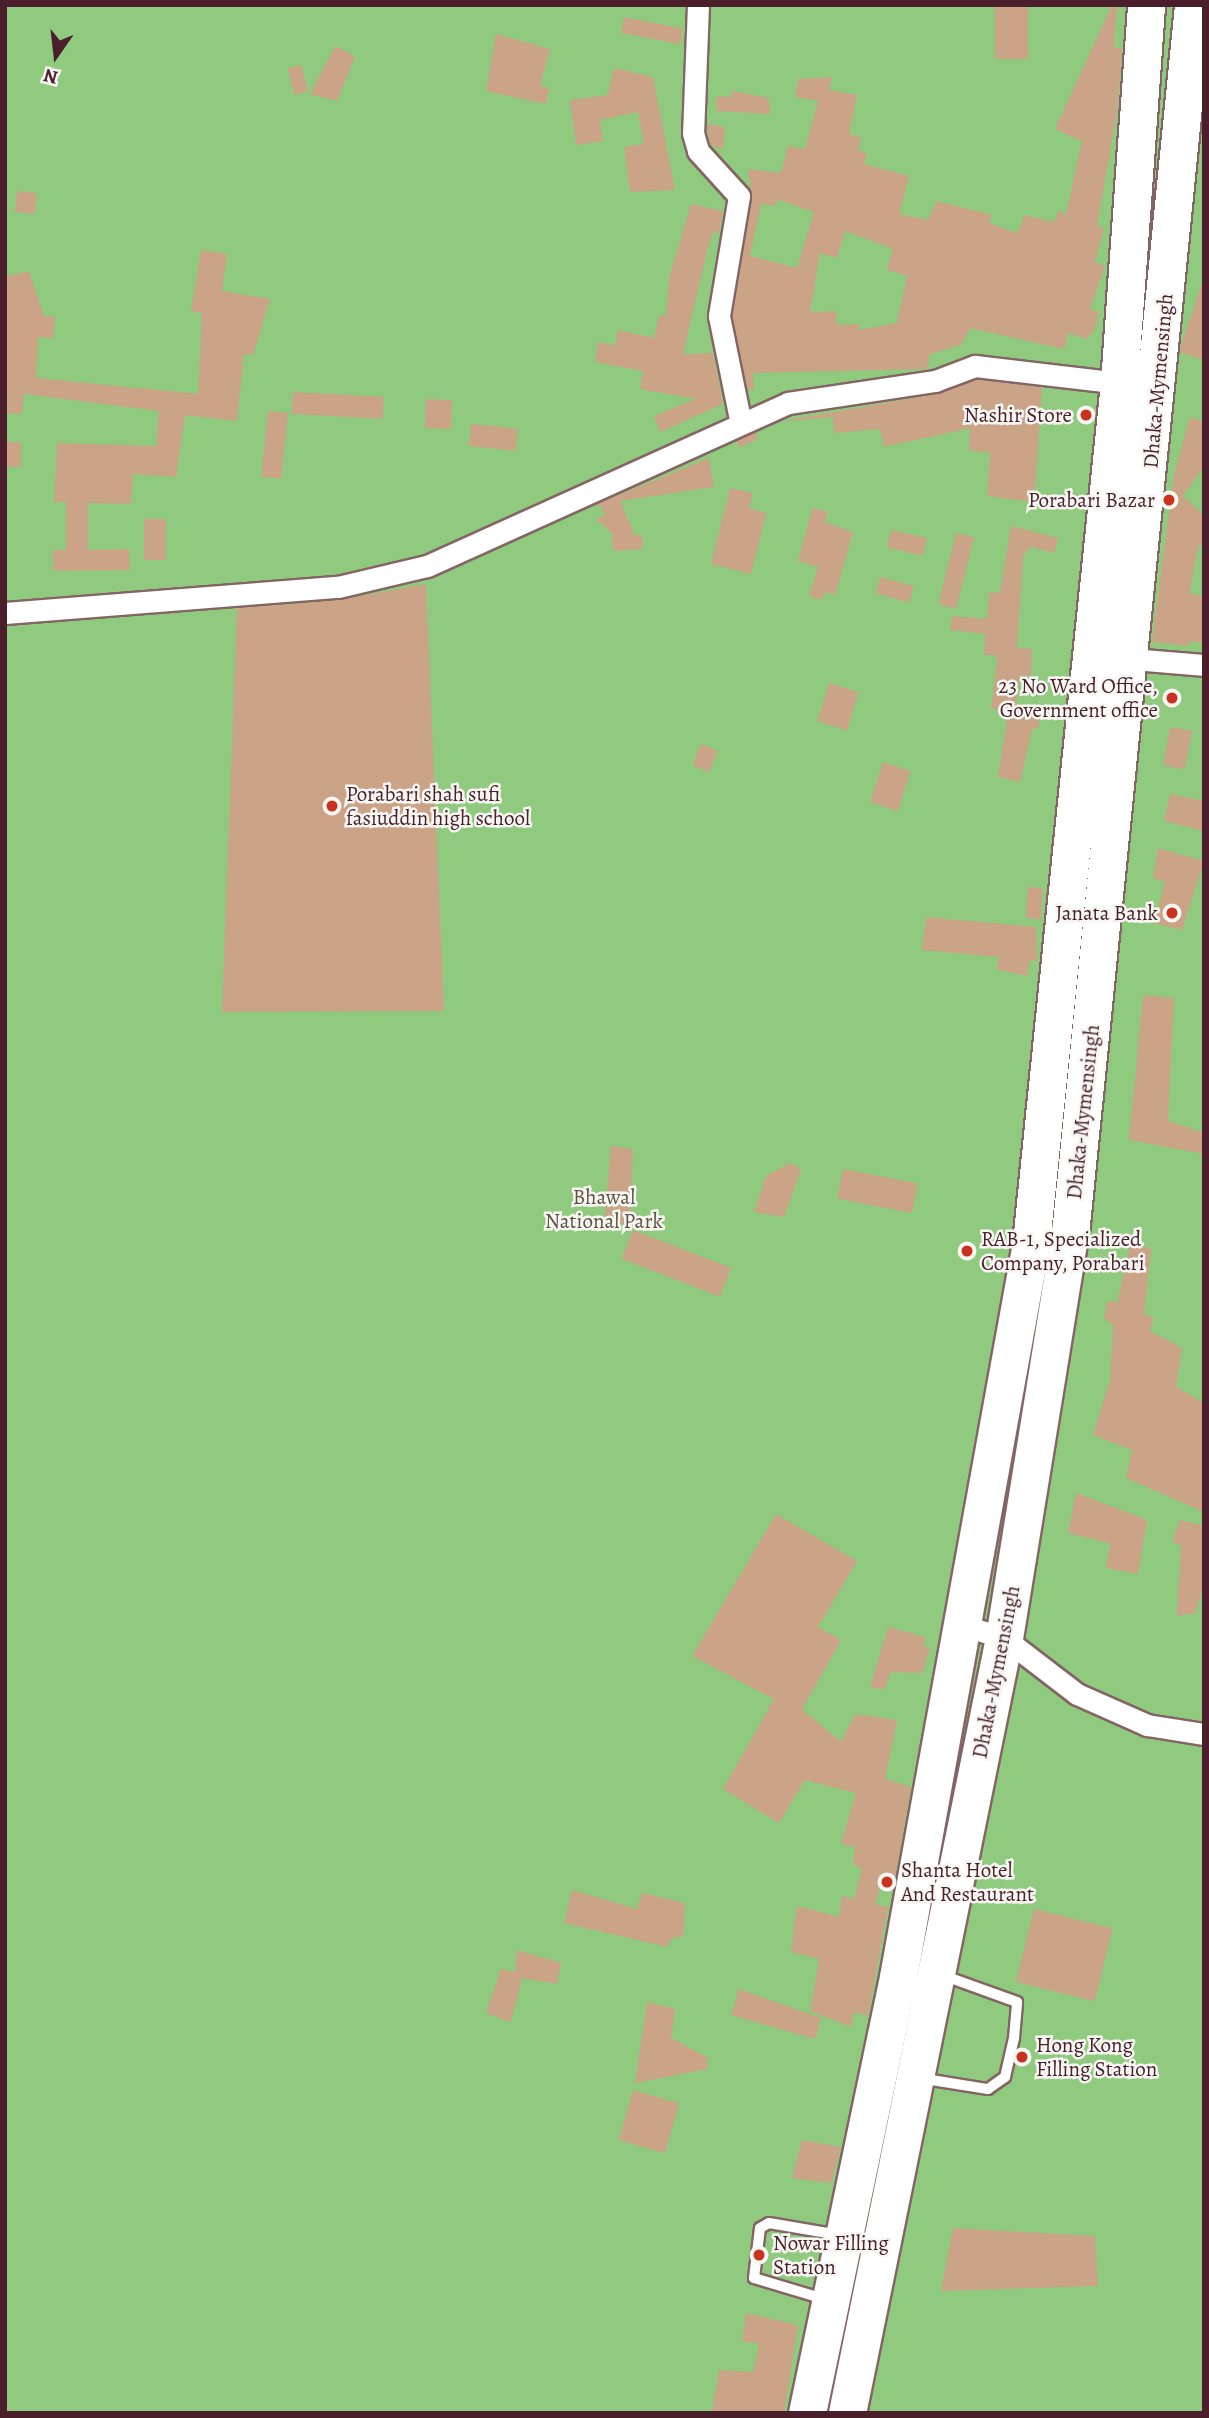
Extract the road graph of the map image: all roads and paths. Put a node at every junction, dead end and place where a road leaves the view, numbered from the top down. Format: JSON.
{"nodes":[{"id":1,"x":698,"y":5,"type":"edge"},
{"id":2,"x":1146,"y":5,"type":"edge"},
{"id":3,"x":1193,"y":5,"type":"edge"},
{"id":4,"x":1119,"y":383,"type":"junction"},
{"id":5,"x":741,"y":424,"type":"junction"},
{"id":6,"x":5,"y":612,"type":"edge"},
{"id":7,"x":1132,"y":659,"type":"junction"},
{"id":8,"x":1204,"y":665,"type":"edge"},
{"id":9,"x":965,"y":1626,"type":"junction"},
{"id":10,"x":1004,"y":1638,"type":"junction"},
{"id":11,"x":1204,"y":1734,"type":"edge"},
{"id":12,"x":936,"y":1973,"type":"junction"},
{"id":13,"x":915,"y":2077,"type":"junction"},
{"id":14,"x":844,"y":2236,"type":"junction"},
{"id":15,"x":830,"y":2301,"type":"junction"},
{"id":16,"x":807,"y":2413,"type":"edge"},
{"id":17,"x":846,"y":2413,"type":"edge"}],
"edges":[{"from":1,"to":5,"type":"street"},
{"from":2,"to":4,"type":"highway","name":"Dhaka-Mymensingh"},
{"from":3,"to":7,"type":"highway","name":"Dhaka-Mymensingh"},
{"from":4,"to":5,"type":"street"},
{"from":4,"to":9,"type":"highway","name":"Dhaka-Mymensingh"},
{"from":5,"to":6,"type":"street"},
{"from":7,"to":8,"type":"street"},
{"from":7,"to":10,"type":"highway","name":"Dhaka-Mymensingh"},
{"from":9,"to":10,"type":"street"},
{"from":9,"to":14,"type":"highway","name":"Dhaka-Mymensingh"},
{"from":10,"to":11,"type":"street"},
{"from":10,"to":12,"type":"highway","name":"Dhaka-Mymensingh"},
{"from":12,"to":13,"type":"highway","name":"Dhaka-Mymensingh"},
{"from":12,"to":13,"type":"lane"},
{"from":13,"to":17,"type":"highway","name":"Dhaka-Mymensingh"},
{"from":14,"to":15,"type":"highway","name":"Dhaka-Mymensingh"},
{"from":14,"to":15,"type":"lane"},
{"from":15,"to":16,"type":"highway","name":"Dhaka-Mymensingh"}]}
